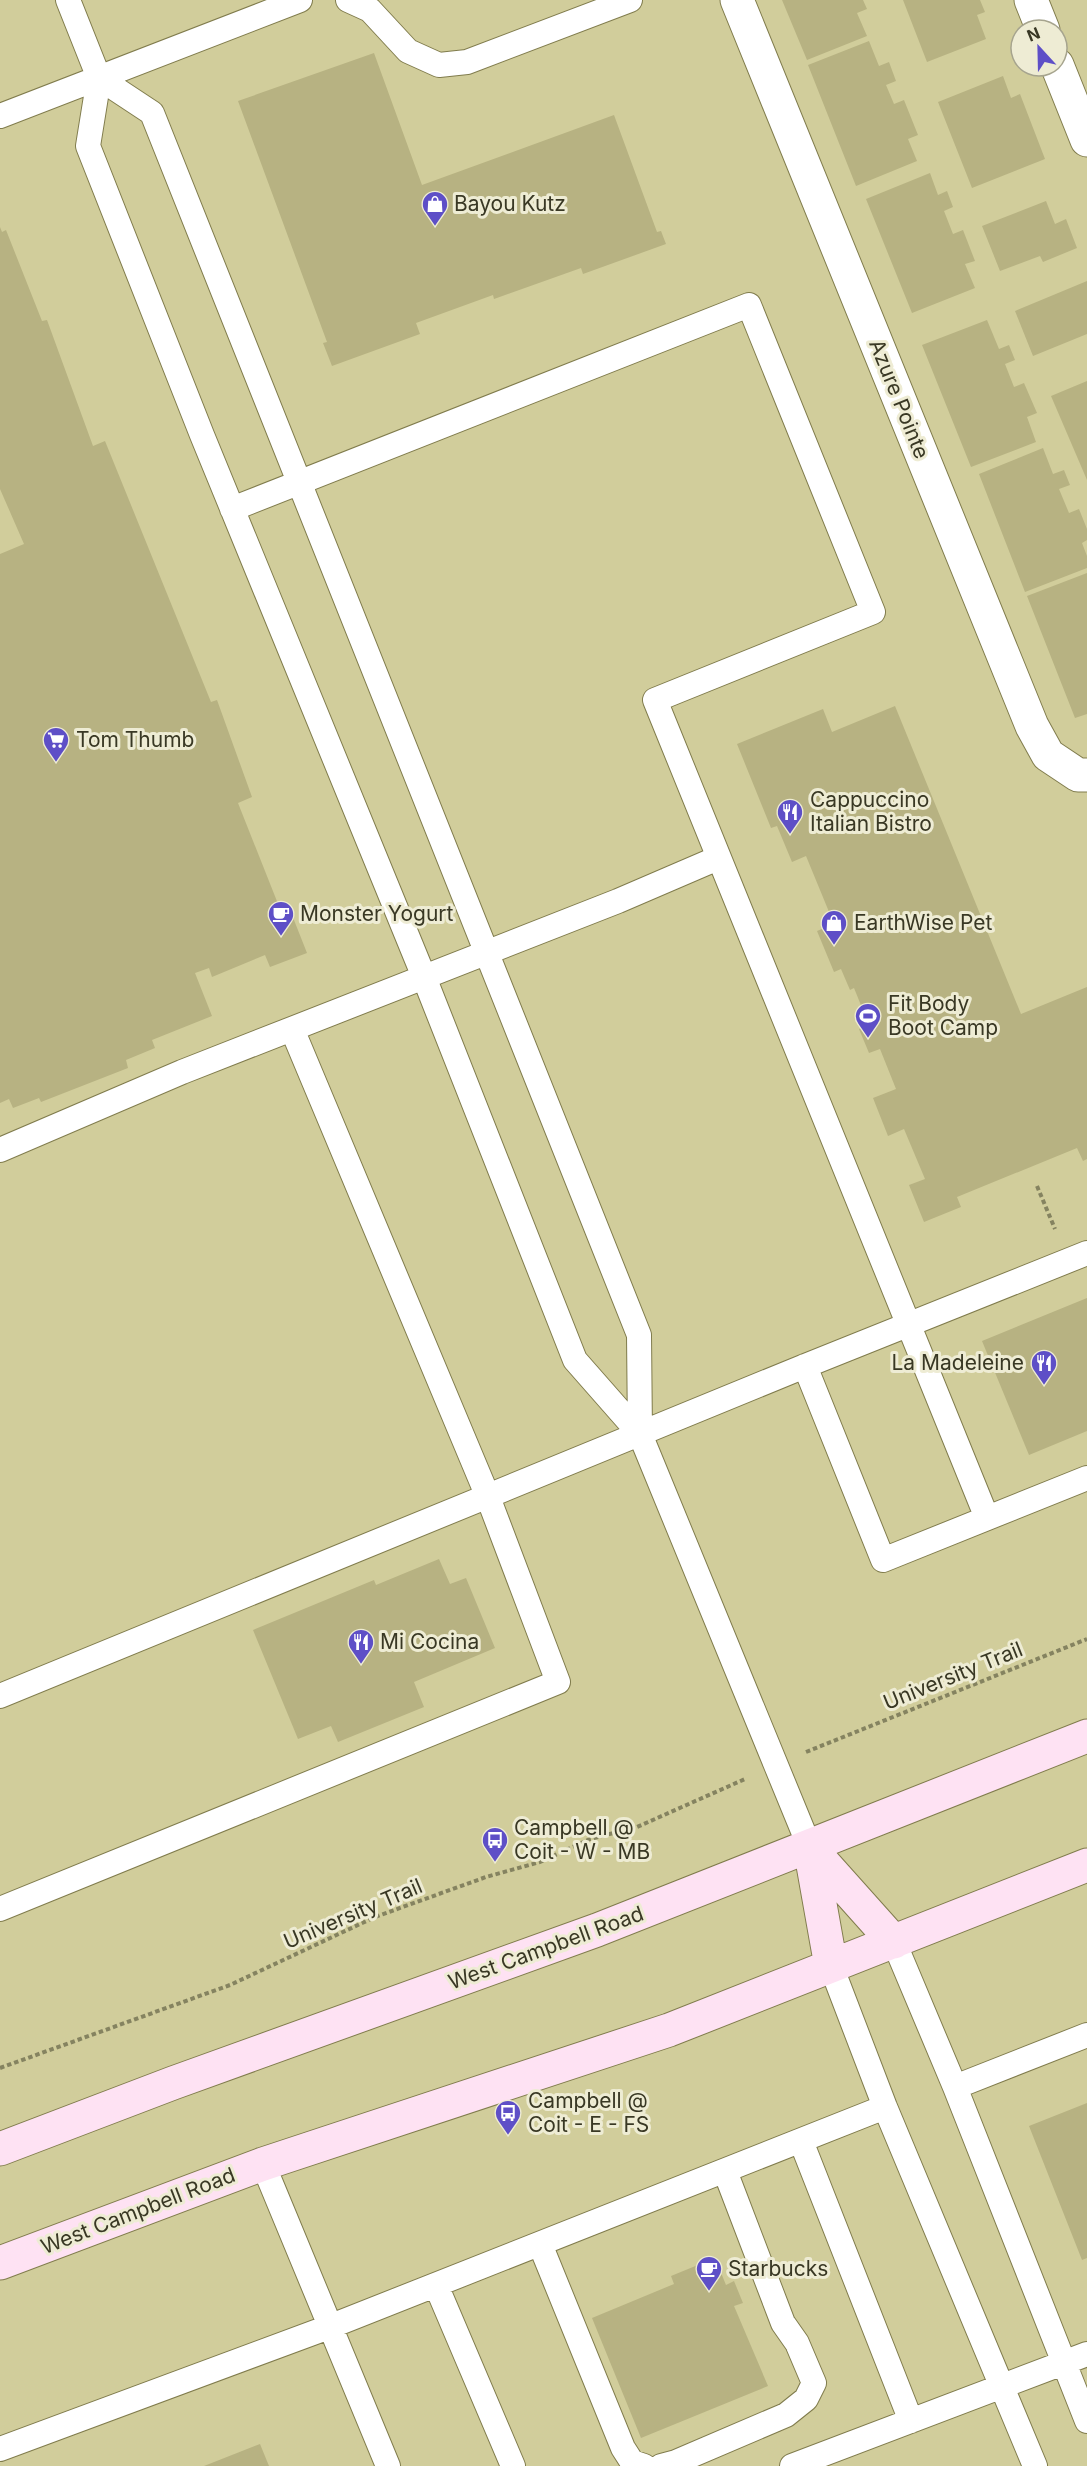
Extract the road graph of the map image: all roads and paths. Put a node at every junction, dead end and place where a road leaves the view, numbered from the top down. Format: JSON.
{"nodes":[{"id":1,"x":68,"y":0,"type":"edge"},
{"id":2,"x":300,"y":0,"type":"edge"},
{"id":3,"x":348,"y":0,"type":"edge"},
{"id":4,"x":630,"y":0,"type":"edge"},
{"id":5,"x":737,"y":0,"type":"edge"},
{"id":6,"x":1031,"y":0,"type":"edge"},
{"id":7,"x":1038,"y":18,"type":"edge"},
{"id":8,"x":99,"y":78,"type":"junction"},
{"id":9,"x":1062,"y":78,"type":"edge"},
{"id":10,"x":0,"y":116,"type":"edge"},
{"id":11,"x":1087,"y":140,"type":"edge"},
{"id":12,"x":298,"y":483,"type":"junction"},
{"id":13,"x":232,"y":509,"type":"junction"},
{"id":14,"x":1087,"y":775,"type":"edge"},
{"id":15,"x":718,"y":858,"type":"junction"},
{"id":16,"x":486,"y":952,"type":"junction"},
{"id":17,"x":424,"y":977,"type":"junction"},
{"id":18,"x":292,"y":1029,"type":"junction"},
{"id":19,"x":0,"y":1150,"type":"edge"},
{"id":20,"x":1037,"y":1186,"type":"dead end"},
{"id":21,"x":1041,"y":1195,"type":"dead end"},
{"id":22,"x":1087,"y":1253,"type":"edge"},
{"id":23,"x":909,"y":1325,"type":"junction"},
{"id":24,"x":805,"y":1366,"type":"junction"},
{"id":25,"x":640,"y":1434,"type":"junction"},
{"id":26,"x":1087,"y":1478,"type":"edge"},
{"id":27,"x":488,"y":1497,"type":"junction"},
{"id":28,"x":987,"y":1518,"type":"junction"},
{"id":29,"x":1087,"y":1639,"type":"edge"},
{"id":30,"x":0,"y":1696,"type":"edge"},
{"id":31,"x":1087,"y":1736,"type":"edge"},
{"id":32,"x":830,"y":1741,"type":"dead end"},
{"id":33,"x":718,"y":1791,"type":"dead end"},
{"id":34,"x":810,"y":1848,"type":"junction"},
{"id":35,"x":1087,"y":1865,"type":"edge"},
{"id":36,"x":0,"y":1909,"type":"edge"},
{"id":37,"x":894,"y":1942,"type":"junction"},
{"id":38,"x":831,"y":1966,"type":"junction"},
{"id":39,"x":1087,"y":2035,"type":"edge"},
{"id":40,"x":0,"y":2068,"type":"edge"},
{"id":41,"x":955,"y":2087,"type":"junction"},
{"id":42,"x":885,"y":2107,"type":"junction"},
{"id":43,"x":801,"y":2141,"type":"junction"},
{"id":44,"x":0,"y":2148,"type":"edge"},
{"id":45,"x":263,"y":2164,"type":"junction"},
{"id":46,"x":724,"y":2171,"type":"junction"},
{"id":47,"x":540,"y":2244,"type":"junction"},
{"id":48,"x":0,"y":2263,"type":"edge"},
{"id":49,"x":436,"y":2285,"type":"junction"},
{"id":50,"x":329,"y":2328,"type":"junction"},
{"id":51,"x":1087,"y":2354,"type":"edge"},
{"id":52,"x":1063,"y":2363,"type":"junction"},
{"id":53,"x":1003,"y":2386,"type":"junction"},
{"id":54,"x":911,"y":2421,"type":"junction"},
{"id":55,"x":1087,"y":2421,"type":"edge"},
{"id":56,"x":0,"y":2449,"type":"edge"},
{"id":57,"x":626,"y":2457,"type":"edge"},
{"id":58,"x":388,"y":2466,"type":"edge"},
{"id":59,"x":513,"y":2466,"type":"edge"},
{"id":60,"x":644,"y":2466,"type":"edge"},
{"id":61,"x":661,"y":2466,"type":"edge"},
{"id":62,"x":792,"y":2466,"type":"edge"},
{"id":63,"x":1035,"y":2466,"type":"edge"}],
"edges":[{"from":1,"to":8,"type":"lane"},
{"from":2,"to":8,"type":"lane"},
{"from":3,"to":4,"type":"lane"},
{"from":5,"to":14,"type":"street","name":"Azure Pointe"},
{"from":6,"to":7,"type":"street"},
{"from":8,"to":10,"type":"lane"},
{"from":8,"to":12,"type":"lane"},
{"from":8,"to":13,"type":"lane"},
{"from":9,"to":11,"type":"street"},
{"from":12,"to":13,"type":"lane"},
{"from":12,"to":15,"type":"lane"},
{"from":12,"to":16,"type":"lane"},
{"from":13,"to":17,"type":"lane"},
{"from":15,"to":16,"type":"lane"},
{"from":15,"to":23,"type":"lane"},
{"from":16,"to":17,"type":"lane"},
{"from":16,"to":25,"type":"lane"},
{"from":17,"to":18,"type":"lane"},
{"from":17,"to":25,"type":"lane"},
{"from":18,"to":19,"type":"lane"},
{"from":18,"to":27,"type":"lane"},
{"from":20,"to":21,"type":"path"},
{"from":22,"to":23,"type":"lane"},
{"from":23,"to":24,"type":"lane"},
{"from":23,"to":28,"type":"lane"},
{"from":24,"to":25,"type":"lane"},
{"from":24,"to":28,"type":"lane"},
{"from":25,"to":27,"type":"lane"},
{"from":25,"to":34,"type":"lane"},
{"from":26,"to":28,"type":"lane"},
{"from":27,"to":30,"type":"lane"},
{"from":27,"to":36,"type":"lane"},
{"from":29,"to":32,"type":"path","name":"University Trail"},
{"from":31,"to":34,"type":"main road","name":"West Campbell Road"},
{"from":33,"to":40,"type":"path","name":"University Trail"},
{"from":34,"to":37,"type":"main road"},
{"from":34,"to":38,"type":"main road"},
{"from":34,"to":44,"type":"main road","name":"West Campbell Road"},
{"from":35,"to":37,"type":"main road","name":"West Campbell Road"},
{"from":37,"to":38,"type":"main road","name":"West Campbell Road"},
{"from":37,"to":41,"type":"lane"},
{"from":38,"to":42,"type":"lane"},
{"from":38,"to":45,"type":"main road","name":"West Campbell Road"},
{"from":39,"to":41,"type":"lane"},
{"from":41,"to":52,"type":"lane"},
{"from":42,"to":43,"type":"lane"},
{"from":42,"to":53,"type":"lane"},
{"from":43,"to":46,"type":"lane"},
{"from":43,"to":54,"type":"lane"},
{"from":45,"to":48,"type":"main road","name":"West Campbell Road"},
{"from":45,"to":50,"type":"lane"},
{"from":46,"to":47,"type":"lane"},
{"from":46,"to":61,"type":"lane"},
{"from":47,"to":49,"type":"lane"},
{"from":47,"to":57,"type":"lane"},
{"from":49,"to":50,"type":"lane"},
{"from":49,"to":59,"type":"lane"},
{"from":50,"to":56,"type":"lane"},
{"from":50,"to":58,"type":"lane"},
{"from":51,"to":52,"type":"lane"},
{"from":52,"to":53,"type":"lane"},
{"from":52,"to":55,"type":"lane"},
{"from":53,"to":54,"type":"lane"},
{"from":53,"to":63,"type":"lane"},
{"from":54,"to":62,"type":"lane"},
{"from":57,"to":60,"type":"lane"}]}
